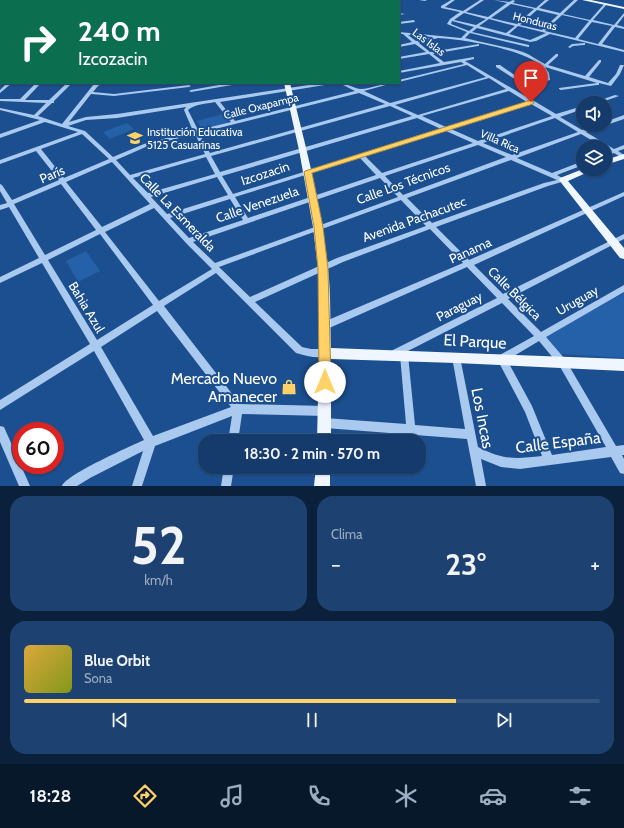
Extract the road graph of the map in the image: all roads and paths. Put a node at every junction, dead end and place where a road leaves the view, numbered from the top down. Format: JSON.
{"nodes":[{"id":1,"x":111,"y":0,"type":"edge"},
{"id":2,"x":127,"y":0,"type":"edge"},
{"id":3,"x":453,"y":0,"type":"edge"},
{"id":4,"x":482,"y":0,"type":"edge"},
{"id":5,"x":496,"y":0,"type":"edge"},
{"id":6,"x":547,"y":0,"type":"edge"},
{"id":7,"x":576,"y":0,"type":"edge"},
{"id":8,"x":584,"y":0,"type":"edge"},
{"id":9,"x":593,"y":0,"type":"edge"},
{"id":10,"x":512,"y":1,"type":"edge"},
{"id":11,"x":604,"y":2,"type":"edge"},
{"id":12,"x":624,"y":7,"type":"edge"},
{"id":13,"x":537,"y":8,"type":"junction"},
{"id":14,"x":463,"y":12,"type":"junction"},
{"id":15,"x":562,"y":14,"type":"junction"},
{"id":16,"x":624,"y":14,"type":"edge"},
{"id":17,"x":489,"y":19,"type":"junction"},
{"id":18,"x":414,"y":21,"type":"dead end"},
{"id":19,"x":591,"y":21,"type":"junction"},
{"id":20,"x":400,"y":23,"type":"edge"},
{"id":21,"x":451,"y":23,"type":"junction"},
{"id":22,"x":517,"y":26,"type":"junction"},
{"id":23,"x":615,"y":26,"type":"junction"},
{"id":24,"x":477,"y":27,"type":"junction"},
{"id":25,"x":624,"y":28,"type":"edge"},
{"id":26,"x":469,"y":32,"type":"junction"},
{"id":27,"x":542,"y":32,"type":"junction"},
{"id":28,"x":401,"y":33,"type":"edge"},
{"id":29,"x":550,"y":33,"type":"junction"},
{"id":30,"x":506,"y":35,"type":"junction"},
{"id":31,"x":440,"y":37,"type":"junction"},
{"id":32,"x":463,"y":38,"type":"junction"},
{"id":33,"x":575,"y":40,"type":"junction"},
{"id":34,"x":416,"y":43,"type":"junction"},
{"id":35,"x":480,"y":44,"type":"junction"},
{"id":36,"x":400,"y":46,"type":"edge"},
{"id":37,"x":599,"y":46,"type":"junction"},
{"id":38,"x":458,"y":47,"type":"junction"},
{"id":39,"x":570,"y":48,"type":"dead end"},
{"id":40,"x":463,"y":51,"type":"dead end"},
{"id":41,"x":624,"y":51,"type":"edge"},
{"id":42,"x":520,"y":52,"type":"junction"},
{"id":43,"x":429,"y":53,"type":"junction"},
{"id":44,"x":468,"y":55,"type":"dead end"},
{"id":45,"x":557,"y":55,"type":"dead end"},
{"id":46,"x":401,"y":58,"type":"edge"},
{"id":47,"x":461,"y":60,"type":"junction"},
{"id":48,"x":408,"y":61,"type":"dead end"},
{"id":49,"x":600,"y":61,"type":"dead end"},
{"id":50,"x":444,"y":64,"type":"junction"},
{"id":51,"x":467,"y":64,"type":"junction"},
{"id":52,"x":413,"y":65,"type":"dead end"},
{"id":53,"x":498,"y":66,"type":"dead end"},
{"id":54,"x":544,"y":66,"type":"junction"},
{"id":55,"x":622,"y":66,"type":"dead end"},
{"id":56,"x":418,"y":69,"type":"junction"},
{"id":57,"x":400,"y":72,"type":"edge"},
{"id":58,"x":489,"y":77,"type":"junction"},
{"id":59,"x":586,"y":78,"type":"junction"},
{"id":60,"x":400,"y":81,"type":"edge"},
{"id":61,"x":538,"y":82,"type":"junction"},
{"id":62,"x":600,"y":83,"type":"junction"},
{"id":63,"x":9,"y":84,"type":"edge"},
{"id":64,"x":38,"y":84,"type":"edge"},
{"id":65,"x":69,"y":84,"type":"edge"},
{"id":66,"x":99,"y":84,"type":"edge"},
{"id":67,"x":235,"y":84,"type":"edge"},
{"id":68,"x":317,"y":84,"type":"edge"},
{"id":69,"x":343,"y":84,"type":"edge"},
{"id":70,"x":387,"y":84,"type":"edge"},
{"id":71,"x":190,"y":86,"type":"edge"},
{"id":72,"x":289,"y":86,"type":"edge"},
{"id":73,"x":510,"y":89,"type":"junction"},
{"id":74,"x":561,"y":89,"type":"dead end"},
{"id":75,"x":360,"y":91,"type":"junction"},
{"id":76,"x":0,"y":92,"type":"edge"},
{"id":77,"x":90,"y":93,"type":"junction"},
{"id":78,"x":617,"y":96,"type":"dead end"},
{"id":79,"x":242,"y":97,"type":"junction"},
{"id":80,"x":612,"y":98,"type":"edge"},
{"id":81,"x":0,"y":100,"type":"edge"},
{"id":82,"x":22,"y":100,"type":"junction"},
{"id":83,"x":217,"y":101,"type":"junction"},
{"id":84,"x":528,"y":101,"type":"junction"},
{"id":85,"x":52,"y":102,"type":"junction"},
{"id":86,"x":195,"y":104,"type":"junction"},
{"id":87,"x":391,"y":104,"type":"junction"},
{"id":88,"x":294,"y":108,"type":"junction"},
{"id":89,"x":0,"y":109,"type":"edge"},
{"id":90,"x":576,"y":109,"type":"edge"},
{"id":91,"x":35,"y":116,"type":"junction"},
{"id":92,"x":418,"y":116,"type":"junction"},
{"id":93,"x":554,"y":116,"type":"junction"},
{"id":94,"x":624,"y":117,"type":"edge"},
{"id":95,"x":45,"y":120,"type":"junction"},
{"id":96,"x":612,"y":121,"type":"edge"},
{"id":97,"x":234,"y":124,"type":"junction"},
{"id":98,"x":64,"y":125,"type":"junction"},
{"id":99,"x":298,"y":129,"type":"junction"},
{"id":100,"x":446,"y":129,"type":"junction"},
{"id":101,"x":576,"y":129,"type":"edge"},
{"id":102,"x":0,"y":132,"type":"edge"},
{"id":103,"x":83,"y":132,"type":"junction"},
{"id":104,"x":582,"y":132,"type":"joint"},
{"id":105,"x":196,"y":133,"type":"junction"},
{"id":106,"x":6,"y":134,"type":"junction"},
{"id":107,"x":0,"y":136,"type":"edge"},
{"id":108,"x":478,"y":143,"type":"junction"},
{"id":109,"x":624,"y":147,"type":"edge"},
{"id":110,"x":37,"y":148,"type":"junction"},
{"id":111,"x":303,"y":150,"type":"junction"},
{"id":112,"x":614,"y":151,"type":"junction"},
{"id":113,"x":208,"y":155,"type":"junction"},
{"id":114,"x":361,"y":156,"type":"junction"},
{"id":115,"x":624,"y":156,"type":"edge"},
{"id":116,"x":512,"y":157,"type":"junction"},
{"id":117,"x":114,"y":160,"type":"junction"},
{"id":118,"x":612,"y":160,"type":"edge"},
{"id":119,"x":0,"y":162,"type":"edge"},
{"id":120,"x":576,"y":166,"type":"edge"},
{"id":121,"x":308,"y":172,"type":"junction"},
{"id":122,"x":219,"y":175,"type":"junction"},
{"id":123,"x":576,"y":175,"type":"edge"},
{"id":124,"x":381,"y":176,"type":"junction"},
{"id":125,"x":552,"y":176,"type":"junction"},
{"id":126,"x":128,"y":177,"type":"junction"},
{"id":127,"x":563,"y":180,"type":"junction"},
{"id":128,"x":63,"y":181,"type":"junction"},
{"id":129,"x":0,"y":188,"type":"edge"},
{"id":130,"x":624,"y":194,"type":"edge"},
{"id":131,"x":146,"y":196,"type":"junction"},
{"id":132,"x":231,"y":196,"type":"junction"},
{"id":133,"x":402,"y":197,"type":"junction"},
{"id":134,"x":313,"y":198,"type":"junction"},
{"id":135,"x":10,"y":203,"type":"junction"},
{"id":136,"x":154,"y":205,"type":"junction"},
{"id":137,"x":0,"y":208,"type":"edge"},
{"id":138,"x":587,"y":211,"type":"junction"},
{"id":139,"x":166,"y":217,"type":"junction"},
{"id":140,"x":246,"y":220,"type":"junction"},
{"id":141,"x":318,"y":227,"type":"junction"},
{"id":142,"x":432,"y":227,"type":"junction"},
{"id":143,"x":101,"y":230,"type":"junction"},
{"id":144,"x":624,"y":236,"type":"edge"},
{"id":145,"x":188,"y":241,"type":"junction"},
{"id":146,"x":613,"y":241,"type":"junction"},
{"id":147,"x":624,"y":255,"type":"edge"},
{"id":148,"x":43,"y":259,"type":"junction"},
{"id":149,"x":468,"y":264,"type":"junction"},
{"id":150,"x":215,"y":268,"type":"junction"},
{"id":151,"x":323,"y":269,"type":"junction"},
{"id":152,"x":0,"y":280,"type":"edge"},
{"id":153,"x":624,"y":288,"type":"edge"},
{"id":154,"x":502,"y":298,"type":"junction"},
{"id":155,"x":249,"y":301,"type":"junction"},
{"id":156,"x":159,"y":306,"type":"junction"},
{"id":157,"x":324,"y":326,"type":"junction"},
{"id":158,"x":540,"y":336,"type":"junction"},
{"id":159,"x":95,"y":345,"type":"junction"},
{"id":160,"x":325,"y":353,"type":"junction"},
{"id":161,"x":398,"y":355,"type":"junction"},
{"id":162,"x":456,"y":357,"type":"junction"},
{"id":163,"x":501,"y":359,"type":"junction"},
{"id":164,"x":562,"y":362,"type":"junction"},
{"id":165,"x":622,"y":367,"type":"edge"},
{"id":166,"x":0,"y":405,"type":"edge"},
{"id":167,"x":238,"y":409,"type":"junction"},
{"id":168,"x":325,"y":417,"type":"junction"},
{"id":169,"x":411,"y":430,"type":"junction"},
{"id":170,"x":0,"y":431,"type":"edge"},
{"id":171,"x":234,"y":434,"type":"edge"},
{"id":172,"x":324,"y":434,"type":"edge"},
{"id":173,"x":471,"y":434,"type":"junction"},
{"id":174,"x":151,"y":442,"type":"junction"},
{"id":175,"x":474,"y":450,"type":"junction"},
{"id":176,"x":619,"y":451,"type":"edge"},
{"id":177,"x":549,"y":460,"type":"junction"},
{"id":178,"x":624,"y":468,"type":"edge"},
{"id":179,"x":228,"y":474,"type":"edge"},
{"id":180,"x":323,"y":474,"type":"edge"},
{"id":181,"x":25,"y":486,"type":"edge"},
{"id":182,"x":67,"y":486,"type":"edge"},
{"id":183,"x":137,"y":486,"type":"edge"},
{"id":184,"x":226,"y":486,"type":"edge"},
{"id":185,"x":322,"y":486,"type":"edge"},
{"id":186,"x":481,"y":486,"type":"edge"}],
"edges":[{"from":1,"to":2,"type":"street"},
{"from":3,"to":14,"type":"street","name":"Honduras"},
{"from":4,"to":14,"type":"street"},
{"from":5,"to":10,"type":"street"},
{"from":6,"to":13,"type":"street"},
{"from":7,"to":15,"type":"street"},
{"from":8,"to":11,"type":"main road"},
{"from":9,"to":11,"type":"main road"},
{"from":10,"to":13,"type":"street"},
{"from":10,"to":17,"type":"street"},
{"from":11,"to":12,"type":"main road"},
{"from":11,"to":19,"type":"street"},
{"from":13,"to":15,"type":"street"},
{"from":13,"to":22,"type":"street"},
{"from":14,"to":17,"type":"street","name":"Honduras"},
{"from":14,"to":21,"type":"street"},
{"from":15,"to":19,"type":"street"},
{"from":15,"to":27,"type":"street"},
{"from":16,"to":23,"type":"street"},
{"from":17,"to":22,"type":"street","name":"Honduras"},
{"from":17,"to":24,"type":"street"},
{"from":18,"to":20,"type":"street"},
{"from":19,"to":23,"type":"street"},
{"from":19,"to":33,"type":"street"},
{"from":21,"to":24,"type":"street"},
{"from":21,"to":26,"type":"street"},
{"from":22,"to":27,"type":"street","name":"Honduras"},
{"from":22,"to":30,"type":"street"},
{"from":23,"to":25,"type":"street"},
{"from":23,"to":37,"type":"street"},
{"from":24,"to":26,"type":"street"},
{"from":24,"to":30,"type":"street"},
{"from":26,"to":32,"type":"street"},
{"from":26,"to":42,"type":"street"},
{"from":27,"to":29,"type":"street","name":"Honduras"},
{"from":28,"to":31,"type":"street"},
{"from":28,"to":34,"type":"street","name":"Las Islas"},
{"from":29,"to":30,"type":"street"},
{"from":29,"to":33,"type":"street","name":"Honduras"},
{"from":31,"to":32,"type":"street"},
{"from":31,"to":34,"type":"street"},
{"from":32,"to":35,"type":"street"},
{"from":33,"to":37,"type":"street","name":"Honduras"},
{"from":34,"to":36,"type":"street"},
{"from":34,"to":43,"type":"street","name":"Las Islas"},
{"from":35,"to":38,"type":"street"},
{"from":35,"to":42,"type":"street"},
{"from":37,"to":39,"type":"street"},
{"from":37,"to":41,"type":"street","name":"Honduras"},
{"from":38,"to":40,"type":"street"},
{"from":38,"to":43,"type":"street"},
{"from":42,"to":54,"type":"street"},
{"from":43,"to":46,"type":"street"},
{"from":43,"to":50,"type":"street","name":"Las Islas"},
{"from":44,"to":47,"type":"street"},
{"from":45,"to":54,"type":"street"},
{"from":46,"to":48,"type":"street"},
{"from":47,"to":50,"type":"street"},
{"from":47,"to":51,"type":"street"},
{"from":49,"to":59,"type":"street"},
{"from":50,"to":56,"type":"street"},
{"from":51,"to":58,"type":"street"},
{"from":51,"to":60,"type":"street"},
{"from":52,"to":56,"type":"street"},
{"from":53,"to":61,"type":"street"},
{"from":54,"to":59,"type":"street"},
{"from":54,"to":61,"type":"street"},
{"from":55,"to":62,"type":"street"},
{"from":56,"to":57,"type":"street"},
{"from":58,"to":73,"type":"street"},
{"from":58,"to":87,"type":"street"},
{"from":59,"to":62,"type":"street"},
{"from":61,"to":84,"type":"street"},
{"from":62,"to":74,"type":"street"},
{"from":63,"to":76,"type":"street"},
{"from":64,"to":82,"type":"street"},
{"from":65,"to":85,"type":"street"},
{"from":66,"to":77,"type":"street"},
{"from":67,"to":71,"type":"street"},
{"from":67,"to":79,"type":"street"},
{"from":68,"to":72,"type":"street"},
{"from":69,"to":75,"type":"street","name":"Villa Rica"},
{"from":70,"to":75,"type":"street","name":"Calle Oxapampa"},
{"from":71,"to":77,"type":"street"},
{"from":71,"to":86,"type":"street"},
{"from":72,"to":79,"type":"street"},
{"from":72,"to":88,"type":"main road"},
{"from":73,"to":84,"type":"street"},
{"from":73,"to":92,"type":"street"},
{"from":75,"to":87,"type":"street","name":"Villa Rica"},
{"from":75,"to":88,"type":"street","name":"Calle Oxapampa"},
{"from":77,"to":98,"type":"street"},
{"from":78,"to":80,"type":"street"},
{"from":79,"to":83,"type":"street"},
{"from":81,"to":82,"type":"street"},
{"from":82,"to":85,"type":"street"},
{"from":83,"to":86,"type":"street"},
{"from":83,"to":97,"type":"street"},
{"from":84,"to":93,"type":"street"},
{"from":84,"to":100,"type":"street","name":"Izcozacin"},
{"from":85,"to":91,"type":"street"},
{"from":86,"to":98,"type":"street"},
{"from":86,"to":105,"type":"street"},
{"from":87,"to":92,"type":"street","name":"Villa Rica"},
{"from":87,"to":99,"type":"street"},
{"from":88,"to":97,"type":"street","name":"Calle Oxapampa"},
{"from":88,"to":99,"type":"main road"},
{"from":89,"to":91,"type":"street","name":"Calle La Esmeralda"},
{"from":90,"to":93,"type":"street","name":"Calle Venezuela"},
{"from":91,"to":95,"type":"street","name":"Calle La Esmeralda"},
{"from":92,"to":100,"type":"street","name":"Villa Rica"},
{"from":92,"to":111,"type":"street"},
{"from":93,"to":101,"type":"street"},
{"from":93,"to":108,"type":"street","name":"Calle Venezuela"},
{"from":94,"to":96,"type":"street"},
{"from":95,"to":98,"type":"street","name":"Calle La Esmeralda"},
{"from":95,"to":106,"type":"street"},
{"from":97,"to":105,"type":"street","name":"Calle Oxapampa"},
{"from":98,"to":103,"type":"street","name":"Calle La Esmeralda"},
{"from":99,"to":111,"type":"main road"},
{"from":99,"to":113,"type":"street"},
{"from":100,"to":108,"type":"street","name":"Villa Rica"},
{"from":100,"to":114,"type":"street","name":"Izcozacin"},
{"from":102,"to":106,"type":"street"},
{"from":103,"to":110,"type":"street"},
{"from":103,"to":117,"type":"street","name":"Calle La Esmeralda"},
{"from":104,"to":112,"type":"street"},
{"from":104,"to":116,"type":"street","name":"Calle Los Técnicos"},
{"from":105,"to":113,"type":"street"},
{"from":105,"to":117,"type":"street","name":"Calle Oxapampa"},
{"from":106,"to":107,"type":"street"},
{"from":108,"to":116,"type":"street","name":"Villa Rica"},
{"from":108,"to":124,"type":"street","name":"Calle Venezuela"},
{"from":109,"to":112,"type":"street"},
{"from":110,"to":119,"type":"street"},
{"from":110,"to":128,"type":"street"},
{"from":111,"to":121,"type":"main road"},
{"from":111,"to":122,"type":"street"},
{"from":112,"to":115,"type":"street"},
{"from":113,"to":122,"type":"street"},
{"from":113,"to":126,"type":"street"},
{"from":114,"to":121,"type":"street","name":"Izcozacin"},
{"from":114,"to":124,"type":"street","name":"Calle Bélgica"},
{"from":115,"to":118,"type":"main road"},
{"from":116,"to":125,"type":"street","name":"Villa Rica"},
{"from":116,"to":133,"type":"street","name":"Calle Los Técnicos"},
{"from":117,"to":126,"type":"street","name":"Calle La Esmeralda"},
{"from":117,"to":128,"type":"street","name":"París"},
{"from":120,"to":125,"type":"street"},
{"from":121,"to":132,"type":"street","name":"Izcozacin"},
{"from":121,"to":134,"type":"main road"},
{"from":122,"to":131,"type":"street"},
{"from":122,"to":132,"type":"street"},
{"from":123,"to":127,"type":"main road","name":"Avenida Pachacutec"},
{"from":124,"to":133,"type":"street","name":"Calle Bélgica"},
{"from":124,"to":134,"type":"street","name":"Calle Venezuela"},
{"from":125,"to":127,"type":"street","name":"Villa Rica"},
{"from":126,"to":131,"type":"street","name":"Calle La Esmeralda"},
{"from":127,"to":138,"type":"main road"},
{"from":127,"to":142,"type":"street","name":"Avenida Pachacutec"},
{"from":128,"to":135,"type":"street","name":"París"},
{"from":128,"to":143,"type":"street"},
{"from":129,"to":135,"type":"street","name":"Bahia Azul"},
{"from":130,"to":138,"type":"street","name":"Panama"},
{"from":131,"to":136,"type":"street","name":"Calle La Esmeralda"},
{"from":132,"to":139,"type":"street","name":"Izcozacin"},
{"from":132,"to":140,"type":"street"},
{"from":133,"to":141,"type":"street","name":"Calle Los Técnicos"},
{"from":133,"to":142,"type":"street","name":"Calle Bélgica"},
{"from":134,"to":140,"type":"street","name":"Calle Venezuela"},
{"from":134,"to":141,"type":"main road"},
{"from":135,"to":137,"type":"street","name":"París"},
{"from":135,"to":148,"type":"street","name":"Bahia Azul"},
{"from":136,"to":139,"type":"street","name":"Calle La Esmeralda"},
{"from":136,"to":143,"type":"street"},
{"from":138,"to":146,"type":"main road"},
{"from":138,"to":149,"type":"street","name":"Panama"},
{"from":139,"to":145,"type":"street","name":"Calle La Esmeralda"},
{"from":140,"to":145,"type":"street","name":"Calle Venezuela"},
{"from":141,"to":150,"type":"street","name":"Calle Los Técnicos"},
{"from":141,"to":151,"type":"main road"},
{"from":142,"to":149,"type":"street","name":"Calle Bélgica"},
{"from":142,"to":151,"type":"street","name":"Avenida Pachacutec"},
{"from":143,"to":148,"type":"street"},
{"from":143,"to":156,"type":"street"},
{"from":144,"to":146,"type":"street","name":"Paraguay"},
{"from":145,"to":150,"type":"street","name":"Calle La Esmeralda"},
{"from":146,"to":147,"type":"main road"},
{"from":146,"to":154,"type":"street","name":"Paraguay"},
{"from":148,"to":152,"type":"street"},
{"from":148,"to":159,"type":"street","name":"Bahia Azul"},
{"from":149,"to":154,"type":"street","name":"Calle Bélgica"},
{"from":149,"to":157,"type":"street","name":"Panama"},
{"from":150,"to":155,"type":"street","name":"Calle La Esmeralda"},
{"from":150,"to":156,"type":"street","name":"Calle Los Técnicos"},
{"from":151,"to":155,"type":"street","name":"Avenida Pachacutec"},
{"from":151,"to":157,"type":"main road"},
{"from":153,"to":158,"type":"street","name":"Uruguay"},
{"from":154,"to":158,"type":"street","name":"Calle Bélgica"},
{"from":154,"to":161,"type":"street","name":"Paraguay"},
{"from":155,"to":160,"type":"street","name":"Calle La Esmeralda"},
{"from":156,"to":159,"type":"street","name":"Calle Los Técnicos"},
{"from":156,"to":167,"type":"street"},
{"from":157,"to":160,"type":"main road"},
{"from":158,"to":163,"type":"street","name":"Uruguay"},
{"from":158,"to":164,"type":"street","name":"Calle Bélgica"},
{"from":159,"to":166,"type":"street","name":"Calle Los Técnicos"},
{"from":159,"to":174,"type":"street","name":"Bahia Azul"},
{"from":160,"to":161,"type":"main road","name":"El Parque"},
{"from":160,"to":168,"type":"main road"},
{"from":161,"to":162,"type":"main road","name":"El Parque"},
{"from":161,"to":169,"type":"street"},
{"from":162,"to":163,"type":"main road","name":"El Parque"},
{"from":162,"to":173,"type":"street","name":"Los Incas"},
{"from":163,"to":164,"type":"main road","name":"El Parque"},
{"from":163,"to":177,"type":"street"},
{"from":164,"to":165,"type":"main road","name":"El Parque"},
{"from":164,"to":176,"type":"street","name":"Calle Bélgica"},
{"from":167,"to":168,"type":"street"},
{"from":167,"to":171,"type":"street"},
{"from":167,"to":174,"type":"street"},
{"from":168,"to":169,"type":"street"},
{"from":168,"to":172,"type":"main road"},
{"from":169,"to":173,"type":"street"},
{"from":170,"to":181,"type":"street"},
{"from":173,"to":175,"type":"street","name":"Los Incas"},
{"from":174,"to":182,"type":"street"},
{"from":174,"to":183,"type":"street"},
{"from":175,"to":177,"type":"street","name":"Calle España"},
{"from":175,"to":186,"type":"street","name":"Los Incas"},
{"from":176,"to":177,"type":"street","name":"Calle España"},
{"from":176,"to":178,"type":"street","name":"Calle Bélgica"},
{"from":179,"to":184,"type":"street"},
{"from":180,"to":185,"type":"main road"}]}
